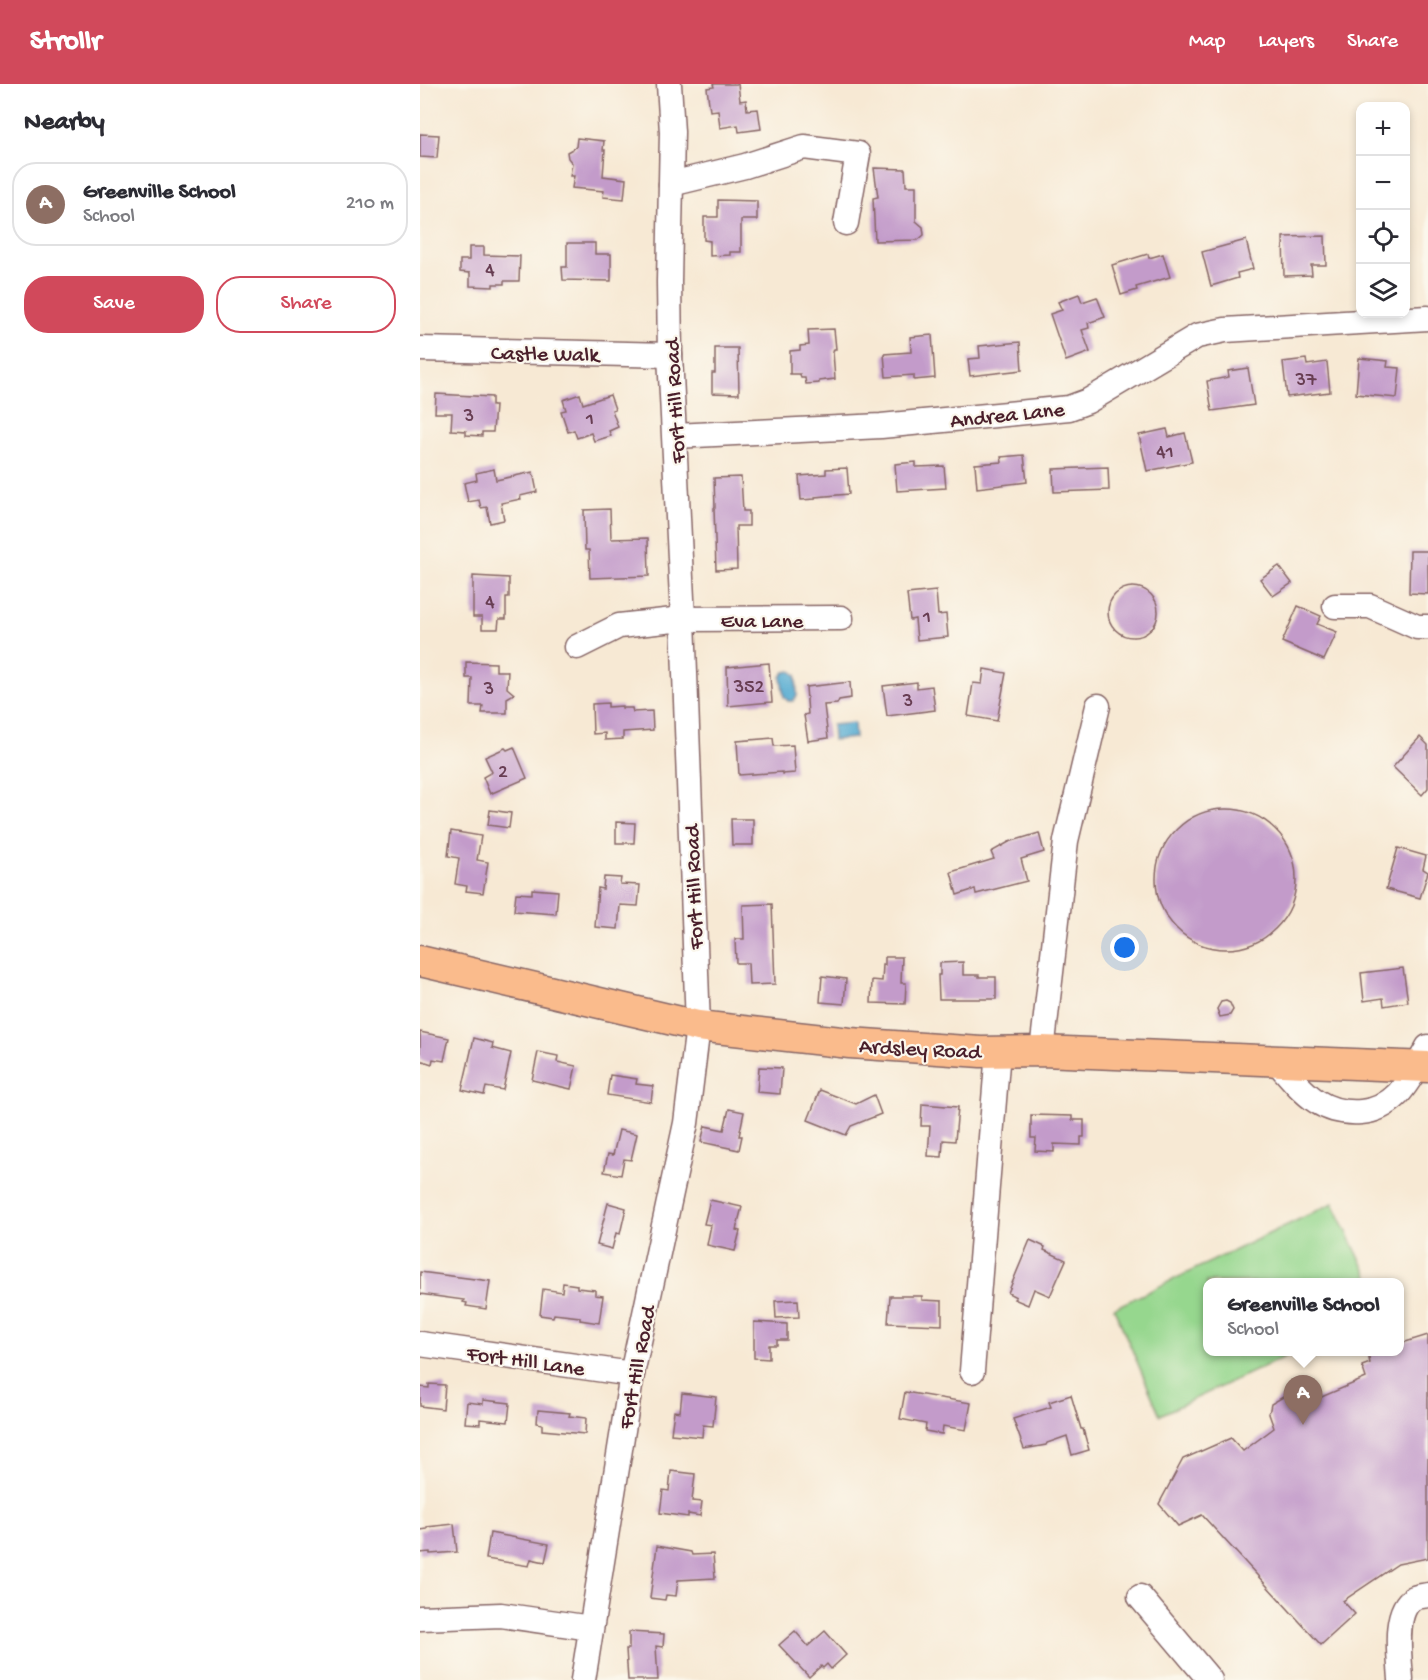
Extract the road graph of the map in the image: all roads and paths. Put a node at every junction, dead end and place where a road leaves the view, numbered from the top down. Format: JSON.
{"nodes":[{"id":1,"x":669,"y":84,"type":"edge"},
{"id":2,"x":671,"y":184,"type":"junction"},
{"id":3,"x":846,"y":223,"type":"dead end"},
{"id":4,"x":1428,"y":318,"type":"edge"},
{"id":5,"x":420,"y":350,"type":"edge"},
{"id":6,"x":670,"y":355,"type":"junction"},
{"id":7,"x":675,"y":436,"type":"junction"},
{"id":8,"x":1335,"y":606,"type":"dead end"},
{"id":9,"x":841,"y":618,"type":"dead end"},
{"id":10,"x":683,"y":619,"type":"junction"},
{"id":11,"x":1428,"y":627,"type":"edge"},
{"id":12,"x":576,"y":647,"type":"dead end"},
{"id":13,"x":1098,"y":706,"type":"dead end"},
{"id":14,"x":420,"y":961,"type":"edge"},
{"id":15,"x":698,"y":1026,"type":"junction"},
{"id":16,"x":998,"y":1051,"type":"junction"},
{"id":17,"x":1042,"y":1051,"type":"junction"},
{"id":18,"x":1424,"y":1060,"type":"edge"},
{"id":19,"x":1276,"y":1062,"type":"junction"},
{"id":20,"x":420,"y":1344,"type":"edge"},
{"id":21,"x":972,"y":1371,"type":"dead end"},
{"id":22,"x":632,"y":1374,"type":"junction"},
{"id":23,"x":1428,"y":1595,"type":"edge"},
{"id":24,"x":1140,"y":1597,"type":"dead end"},
{"id":25,"x":420,"y":1617,"type":"edge"},
{"id":26,"x":591,"y":1628,"type":"junction"},
{"id":27,"x":583,"y":1680,"type":"edge"},
{"id":28,"x":1210,"y":1680,"type":"edge"},
{"id":29,"x":1401,"y":1680,"type":"edge"}],
"edges":[{"from":1,"to":2,"type":"street","name":"Fort Hill Road"},
{"from":2,"to":3,"type":"street"},
{"from":2,"to":6,"type":"street","name":"Fort Hill Road"},
{"from":4,"to":7,"type":"street","name":"Andrea Lane"},
{"from":5,"to":6,"type":"street","name":"Castle Walk"},
{"from":6,"to":7,"type":"street","name":"Fort Hill Road"},
{"from":7,"to":10,"type":"street","name":"Fort Hill Road"},
{"from":8,"to":11,"type":"street"},
{"from":9,"to":10,"type":"street","name":"Eva Lane"},
{"from":10,"to":12,"type":"street","name":"Eva Lane"},
{"from":10,"to":15,"type":"street","name":"Fort Hill Road"},
{"from":13,"to":17,"type":"street"},
{"from":14,"to":15,"type":"main road","name":"Ardsley Road"},
{"from":15,"to":16,"type":"main road","name":"Ardsley Road"},
{"from":15,"to":22,"type":"street","name":"Fort Hill Road"},
{"from":16,"to":17,"type":"main road","name":"Ardsley Road"},
{"from":16,"to":21,"type":"street"},
{"from":17,"to":19,"type":"main road","name":"Ardsley Road"},
{"from":18,"to":19,"type":"main road","name":"Ardsley Road"},
{"from":18,"to":19,"type":"street"},
{"from":20,"to":22,"type":"street","name":"Fort Hill Lane"},
{"from":22,"to":26,"type":"street","name":"Fort Hill Road"},
{"from":23,"to":29,"type":"street"},
{"from":24,"to":28,"type":"street"},
{"from":25,"to":26,"type":"street"},
{"from":26,"to":27,"type":"street","name":"Fort Hill Road"}]}
